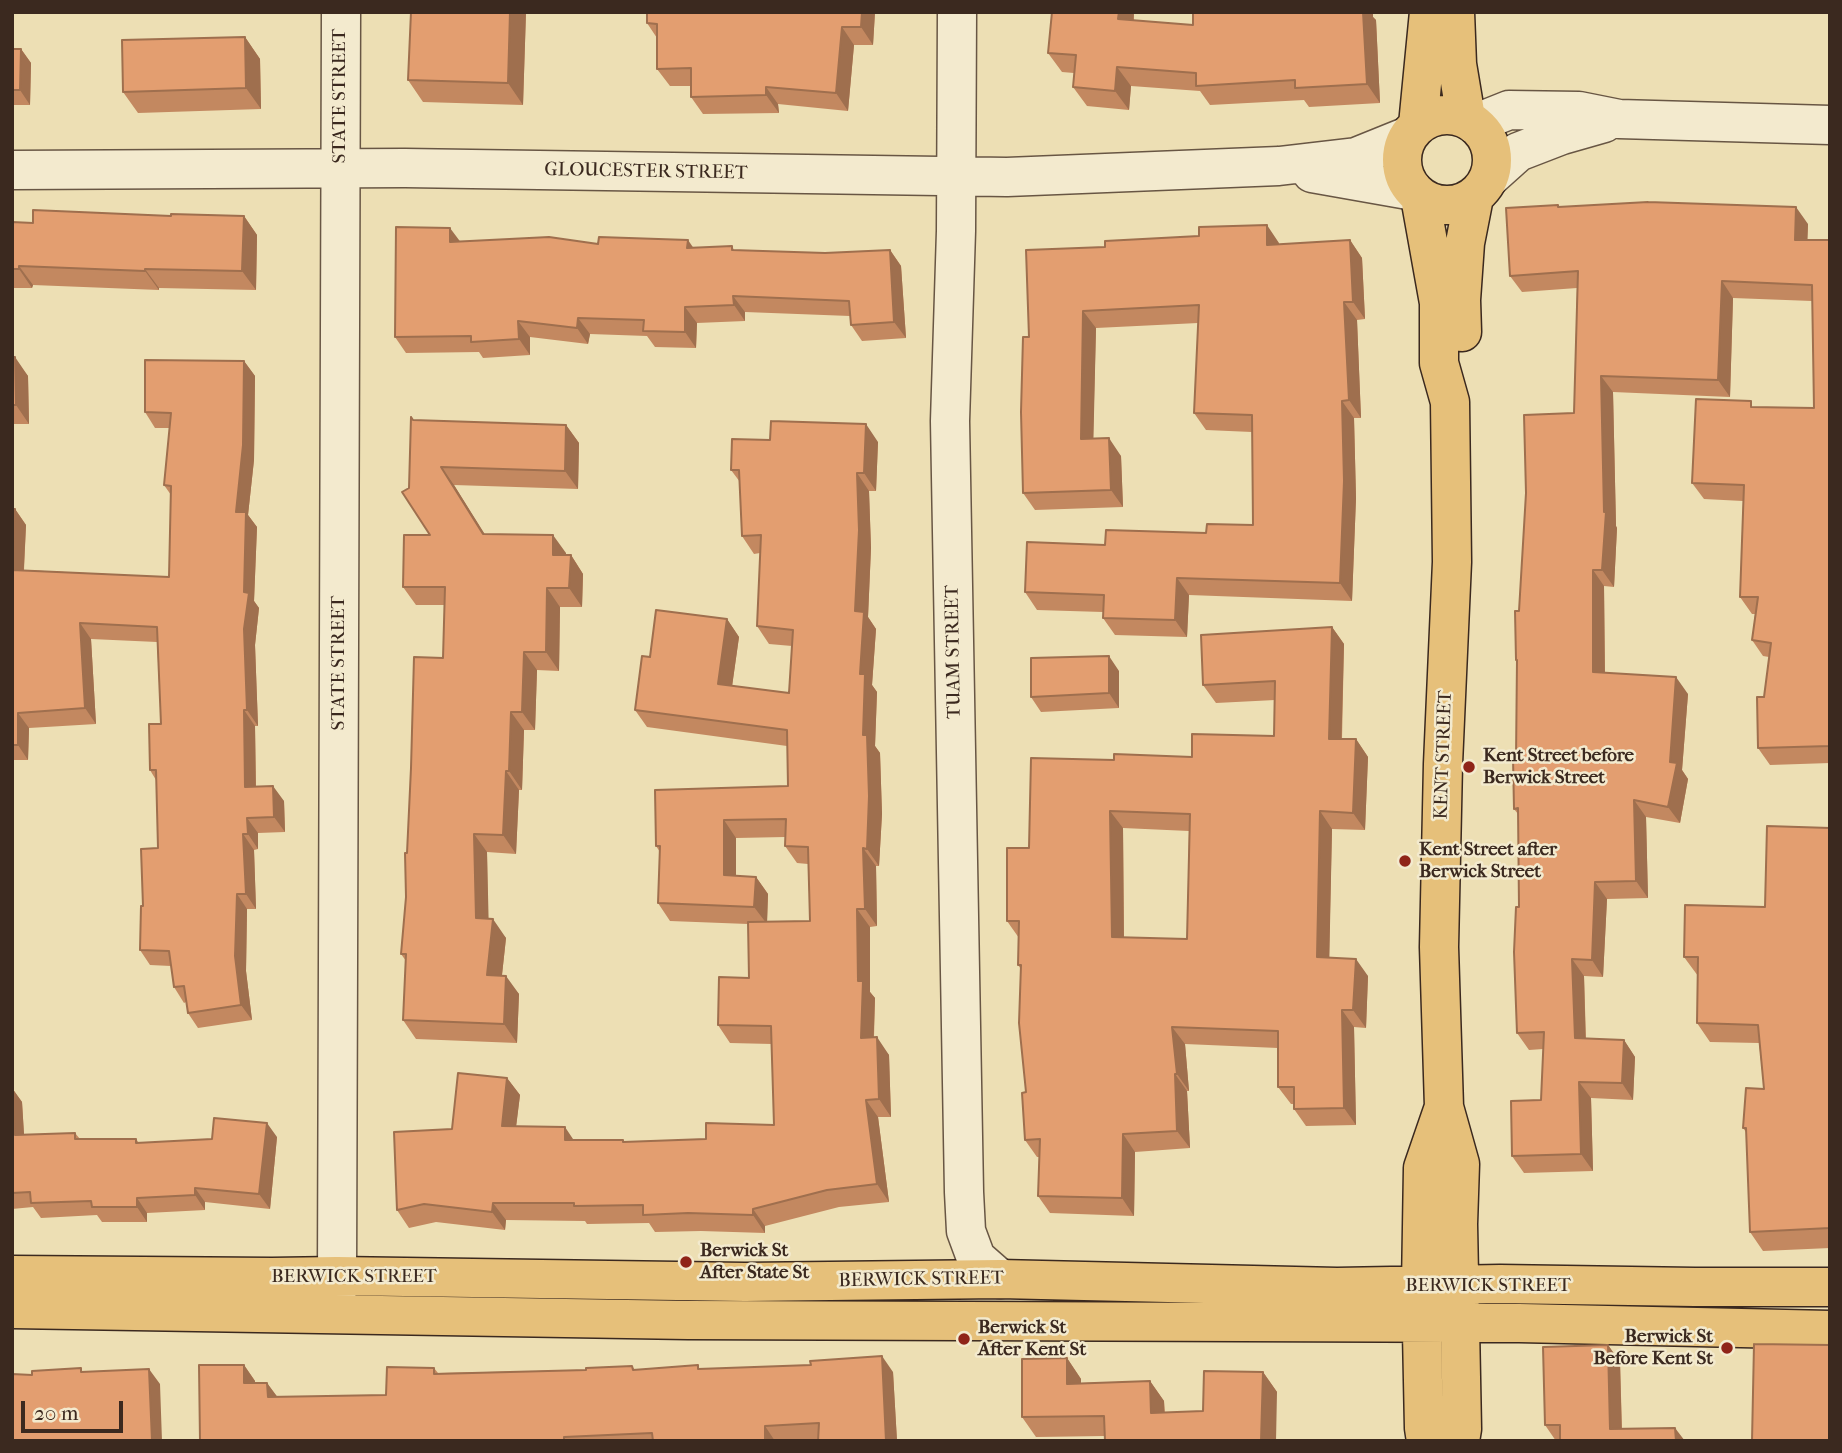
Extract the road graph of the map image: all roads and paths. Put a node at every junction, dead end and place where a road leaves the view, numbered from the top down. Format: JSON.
{"nodes":[{"id":1,"x":341,"y":12,"type":"edge"},
{"id":2,"x":957,"y":12,"type":"edge"},
{"id":3,"x":1429,"y":12,"type":"edge"},
{"id":4,"x":1455,"y":12,"type":"edge"},
{"id":5,"x":1619,"y":119,"type":"junction"},
{"id":6,"x":1470,"y":121,"type":"junction"},
{"id":7,"x":1830,"y":125,"type":"edge"},
{"id":8,"x":1413,"y":130,"type":"junction"},
{"id":9,"x":1279,"y":166,"type":"junction"},
{"id":10,"x":340,"y":169,"type":"junction"},
{"id":11,"x":12,"y":170,"type":"edge"},
{"id":12,"x":955,"y":176,"type":"junction"},
{"id":13,"x":1482,"y":187,"type":"junction"},
{"id":14,"x":1417,"y":194,"type":"junction"},
{"id":15,"x":1450,"y":402,"type":"junction"},
{"id":16,"x":1444,"y":1107,"type":"junction"},
{"id":17,"x":12,"y":1275,"type":"edge"},
{"id":18,"x":337,"y":1276,"type":"junction"},
{"id":19,"x":1000,"y":1279,"type":"junction"},
{"id":20,"x":1421,"y":1286,"type":"junction"},
{"id":21,"x":1830,"y":1287,"type":"edge"},
{"id":22,"x":1460,"y":1304,"type":"junction"},
{"id":23,"x":12,"y":1309,"type":"edge"},
{"id":24,"x":335,"y":1314,"type":"junction"},
{"id":25,"x":1422,"y":1323,"type":"junction"},
{"id":26,"x":1830,"y":1330,"type":"edge"},
{"id":27,"x":1426,"y":1441,"type":"edge"},
{"id":28,"x":1460,"y":1441,"type":"edge"}],
"edges":[{"from":1,"to":10,"type":"street","name":"STATE STREET"},
{"from":2,"to":12,"type":"street","name":"TUAM STREET"},
{"from":3,"to":8,"type":"main road"},
{"from":4,"to":6,"type":"main road"},
{"from":5,"to":6,"type":"street"},
{"from":5,"to":7,"type":"street"},
{"from":5,"to":13,"type":"street"},
{"from":6,"to":8,"type":"main road"},
{"from":6,"to":13,"type":"main road"},
{"from":8,"to":9,"type":"street","name":"GLOUCESTER STREET"},
{"from":8,"to":14,"type":"main road"},
{"from":9,"to":12,"type":"street","name":"GLOUCESTER STREET"},
{"from":9,"to":14,"type":"street","name":"GLOUCESTER STREET"},
{"from":10,"to":11,"type":"street","name":"GLOUCESTER STREET"},
{"from":10,"to":12,"type":"street","name":"GLOUCESTER STREET"},
{"from":10,"to":18,"type":"street","name":"STATE STREET"},
{"from":12,"to":19,"type":"street","name":"TUAM STREET"},
{"from":13,"to":14,"type":"main road"},
{"from":13,"to":15,"type":"main road","name":"KENT STREET"},
{"from":14,"to":15,"type":"main road","name":"KENT STREET"},
{"from":15,"to":16,"type":"main road","name":"KENT STREET"},
{"from":16,"to":20,"type":"main road","name":"KENT STREET"},
{"from":16,"to":22,"type":"main road","name":"KENT STREET"},
{"from":17,"to":18,"type":"main road","name":"BERWICK STREET"},
{"from":18,"to":19,"type":"main road","name":"BERWICK STREET"},
{"from":18,"to":24,"type":"street","name":"STATE STREET"},
{"from":19,"to":20,"type":"main road","name":"BERWICK STREET"},
{"from":20,"to":22,"type":"main road","name":"BERWICK STREET"},
{"from":20,"to":25,"type":"main road","name":"KENT STREET"},
{"from":21,"to":22,"type":"main road","name":"BERWICK STREET"},
{"from":22,"to":25,"type":"main road","name":"BERWICK STREET"},
{"from":22,"to":26,"type":"main road","name":"BERWICK STREET"},
{"from":22,"to":28,"type":"main road","name":"KENT STREET"},
{"from":23,"to":24,"type":"main road","name":"BERWICK STREET"},
{"from":24,"to":25,"type":"main road","name":"BERWICK STREET"},
{"from":25,"to":27,"type":"main road","name":"KENT STREET"}]}
